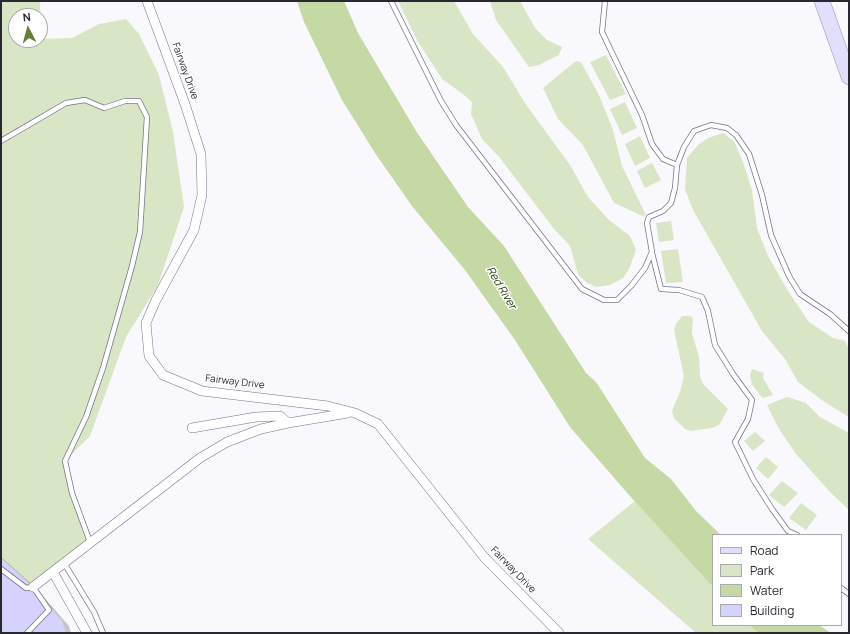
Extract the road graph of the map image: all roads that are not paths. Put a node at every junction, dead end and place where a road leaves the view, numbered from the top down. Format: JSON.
{"nodes":[{"id":1,"x":148,"y":1,"type":"edge"},
{"id":2,"x":390,"y":1,"type":"edge"},
{"id":3,"x":605,"y":1,"type":"edge"},
{"id":4,"x":822,"y":1,"type":"edge"},
{"id":5,"x":849,"y":78,"type":"edge"},
{"id":6,"x":1,"y":141,"type":"edge"},
{"id":7,"x":677,"y":165,"type":"junction"},
{"id":8,"x":652,"y":252,"type":"junction"},
{"id":9,"x":849,"y":331,"type":"edge"},
{"id":10,"x":356,"y":413,"type":"junction"},
{"id":11,"x":288,"y":423,"type":"junction"},
{"id":12,"x":192,"y":428,"type":"dead end"},
{"id":13,"x":795,"y":534,"type":"edge"},
{"id":14,"x":90,"y":542,"type":"junction"},
{"id":15,"x":64,"y":563,"type":"junction"},
{"id":16,"x":1,"y":569,"type":"edge"},
{"id":17,"x":53,"y":572,"type":"junction"},
{"id":18,"x":33,"y":587,"type":"junction"},
{"id":19,"x":27,"y":633,"type":"edge"},
{"id":20,"x":87,"y":633,"type":"edge"},
{"id":21,"x":103,"y":633,"type":"edge"},
{"id":22,"x":559,"y":633,"type":"edge"}],
"edges":[{"from":1,"to":10,"type":"street","name":"Fairway Drive"},
{"from":2,"to":8,"type":"lane"},
{"from":3,"to":7,"type":"lane"},
{"from":4,"to":5,"type":"main road"},
{"from":6,"to":14,"type":"lane"},
{"from":7,"to":8,"type":"lane"},
{"from":7,"to":9,"type":"lane"},
{"from":8,"to":13,"type":"lane"},
{"from":10,"to":11,"type":"street"},
{"from":10,"to":22,"type":"street","name":"Fairway Drive"},
{"from":11,"to":12,"type":"street"},
{"from":11,"to":14,"type":"street"},
{"from":14,"to":15,"type":"street"},
{"from":15,"to":17,"type":"street"},
{"from":15,"to":21,"type":"lane"},
{"from":16,"to":18,"type":"lane"},
{"from":17,"to":18,"type":"street"},
{"from":17,"to":20,"type":"street"},
{"from":18,"to":19,"type":"lane"}]}
